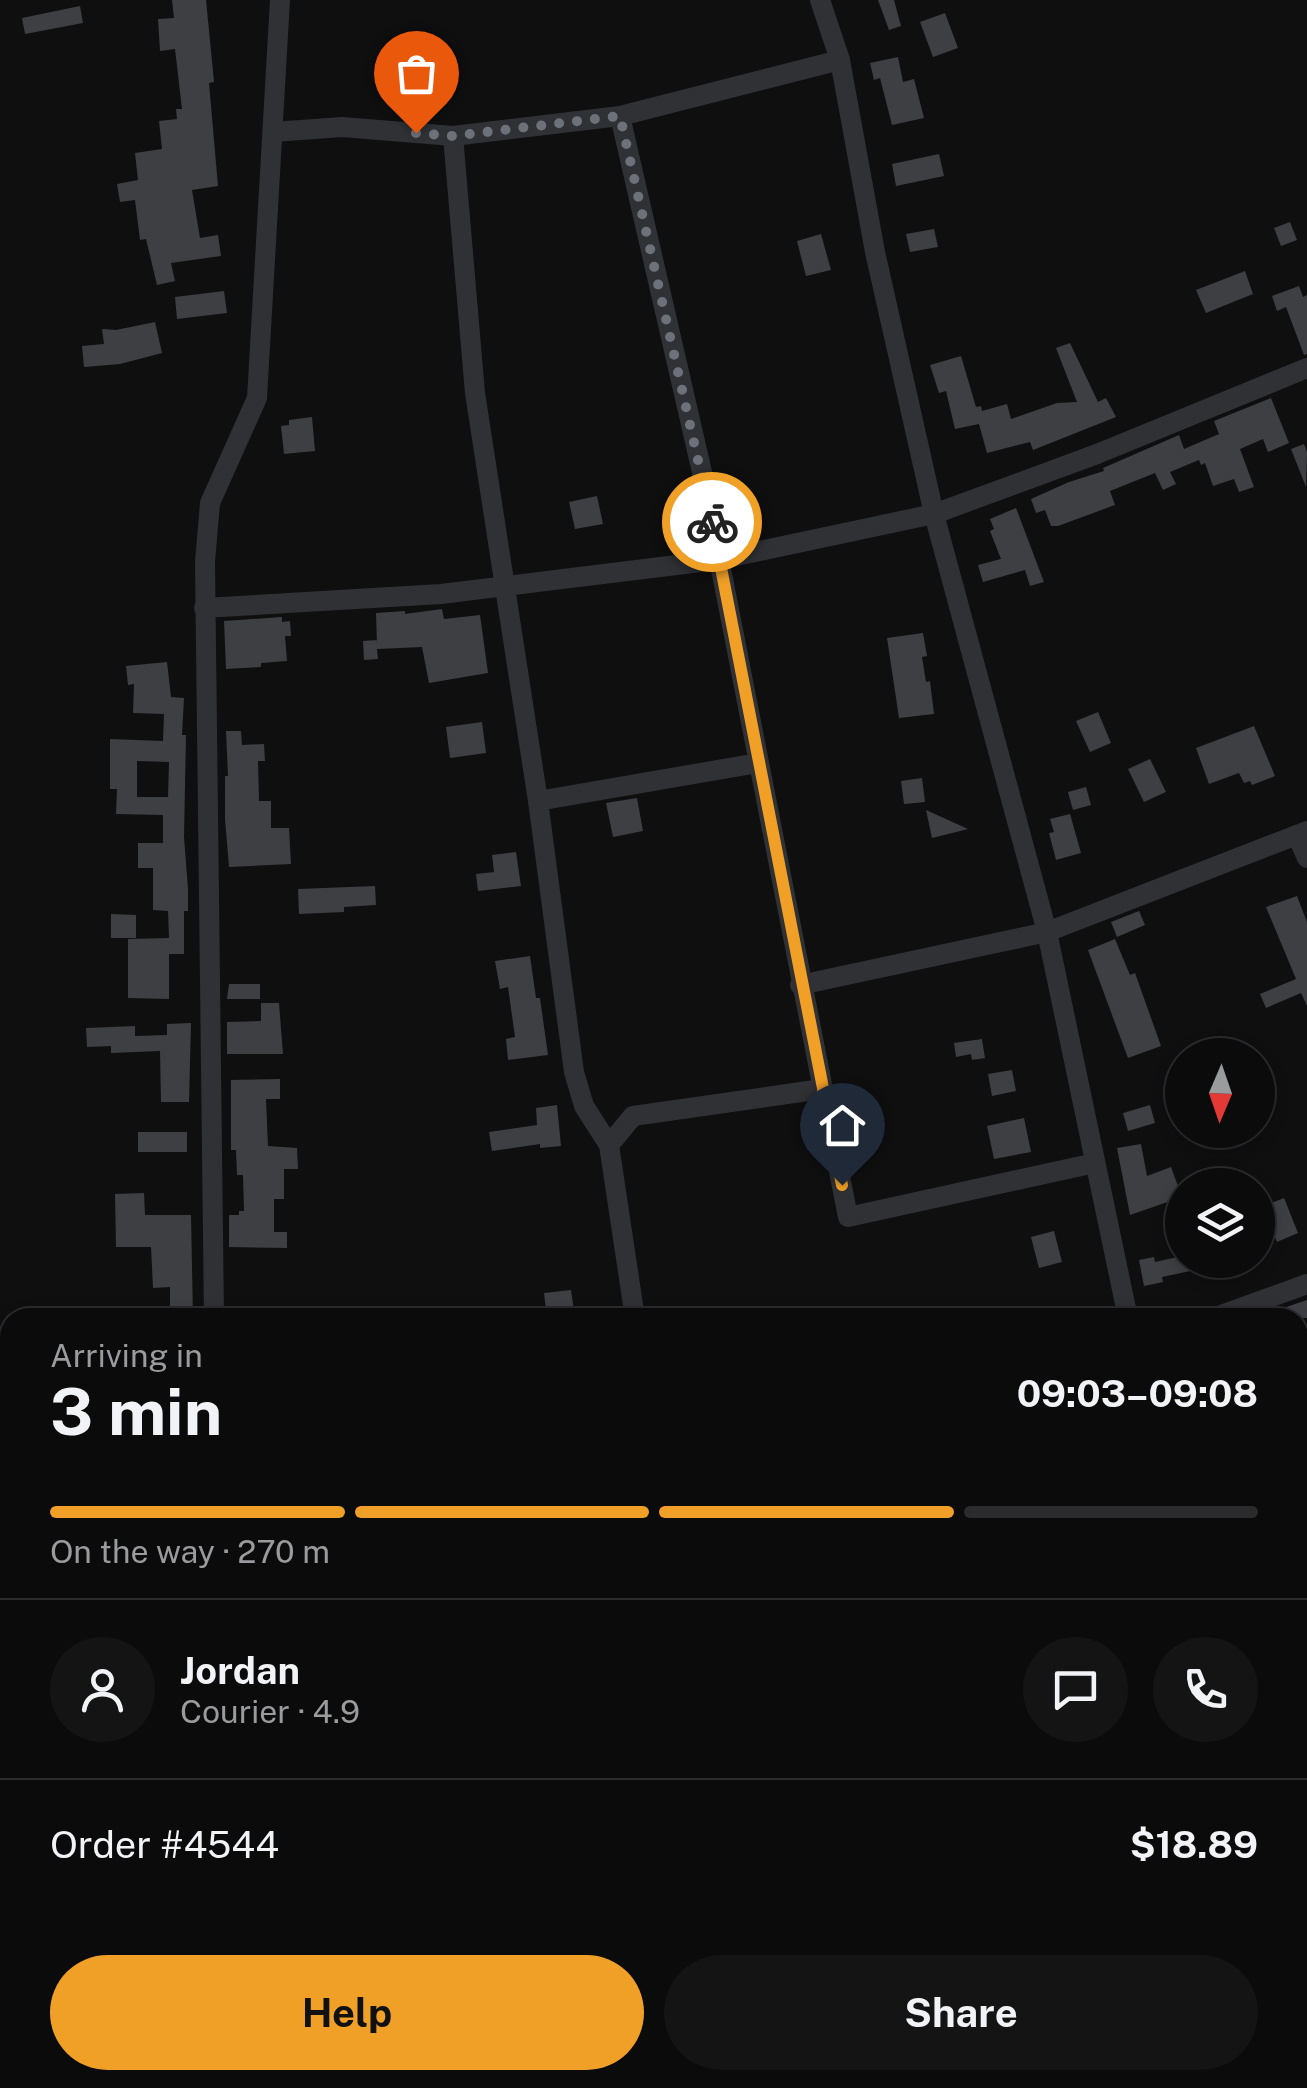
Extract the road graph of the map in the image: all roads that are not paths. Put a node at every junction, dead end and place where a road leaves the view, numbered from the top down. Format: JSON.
{"nodes":[{"id":1,"x":280,"y":0,"type":"edge"},
{"id":2,"x":820,"y":0,"type":"edge"},
{"id":3,"x":840,"y":60,"type":"junction"},
{"id":4,"x":620,"y":116,"type":"junction"},
{"id":5,"x":273,"y":132,"type":"junction"},
{"id":6,"x":453,"y":136,"type":"junction"},
{"id":7,"x":1307,"y":368,"type":"edge"},
{"id":8,"x":934,"y":514,"type":"junction"},
{"id":9,"x":719,"y":560,"type":"junction"},
{"id":10,"x":504,"y":586,"type":"junction"},
{"id":11,"x":204,"y":608,"type":"junction"},
{"id":12,"x":758,"y":763,"type":"junction"},
{"id":13,"x":538,"y":801,"type":"junction"},
{"id":14,"x":1302,"y":833,"type":"edge"},
{"id":15,"x":1307,"y":858,"type":"edge"},
{"id":16,"x":1047,"y":932,"type":"junction"},
{"id":17,"x":800,"y":985,"type":"junction"},
{"id":18,"x":822,"y":1089,"type":"junction"},
{"id":19,"x":609,"y":1145,"type":"junction"},
{"id":20,"x":1095,"y":1162,"type":"junction"},
{"id":21,"x":1307,"y":1284,"type":"edge"},
{"id":22,"x":214,"y":1308,"type":"edge"},
{"id":23,"x":633,"y":1308,"type":"edge"},
{"id":24,"x":1126,"y":1308,"type":"edge"},
{"id":25,"x":1241,"y":1308,"type":"edge"}],
"edges":[{"from":1,"to":5,"type":"street"},
{"from":2,"to":3,"type":"street"},
{"from":3,"to":4,"type":"street"},
{"from":3,"to":8,"type":"street"},
{"from":4,"to":6,"type":"street"},
{"from":4,"to":9,"type":"street"},
{"from":5,"to":6,"type":"street"},
{"from":5,"to":11,"type":"street"},
{"from":6,"to":10,"type":"street"},
{"from":7,"to":8,"type":"street"},
{"from":8,"to":9,"type":"street"},
{"from":8,"to":16,"type":"street"},
{"from":9,"to":10,"type":"street"},
{"from":9,"to":12,"type":"street"},
{"from":10,"to":11,"type":"street"},
{"from":10,"to":13,"type":"street"},
{"from":11,"to":22,"type":"street"},
{"from":12,"to":13,"type":"street"},
{"from":12,"to":17,"type":"street"},
{"from":13,"to":19,"type":"street"},
{"from":14,"to":15,"type":"street"},
{"from":14,"to":16,"type":"street"},
{"from":16,"to":17,"type":"street"},
{"from":16,"to":20,"type":"street"},
{"from":17,"to":18,"type":"street"},
{"from":18,"to":19,"type":"street"},
{"from":18,"to":20,"type":"street"},
{"from":19,"to":23,"type":"street"},
{"from":20,"to":24,"type":"street"},
{"from":21,"to":25,"type":"street"}]}
